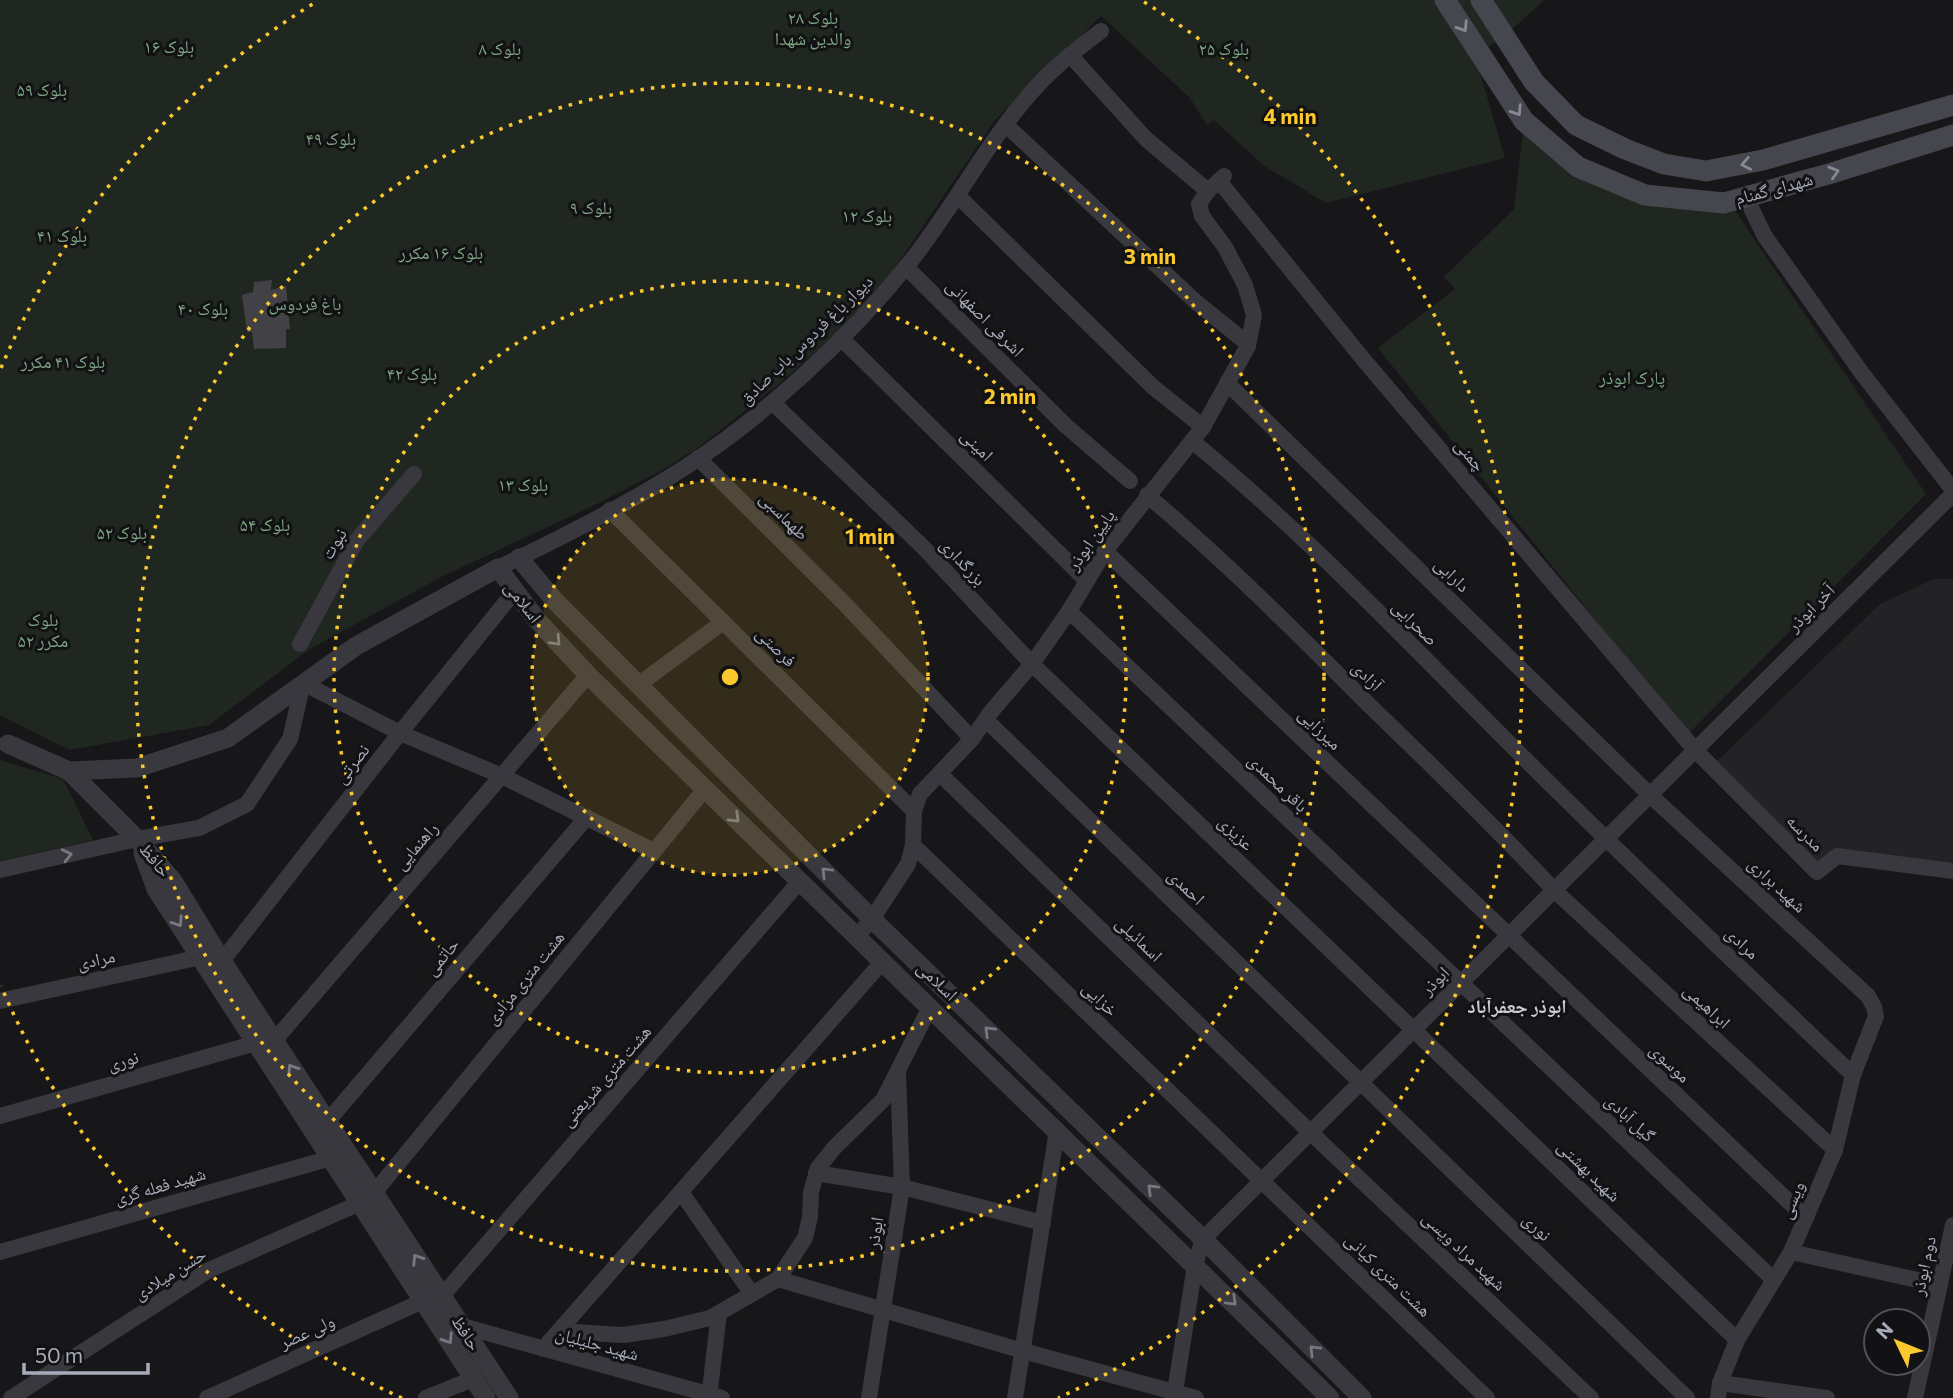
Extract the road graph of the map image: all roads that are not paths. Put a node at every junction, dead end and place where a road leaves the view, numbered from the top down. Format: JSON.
{"nodes":[{"id":1,"x":1445,"y":0,"type":"edge"},
{"id":2,"x":1481,"y":0,"type":"edge"},
{"id":3,"x":1101,"y":31,"type":"dead end"},
{"id":4,"x":1504,"y":37,"type":"junction"},
{"id":5,"x":1480,"y":54,"type":"junction"},
{"id":6,"x":1070,"y":55,"type":"junction"},
{"id":7,"x":1953,"y":105,"type":"edge"},
{"id":8,"x":1006,"y":125,"type":"junction"},
{"id":9,"x":1953,"y":135,"type":"edge"},
{"id":10,"x":1217,"y":183,"type":"junction"},
{"id":11,"x":958,"y":196,"type":"junction"},
{"id":12,"x":1746,"y":197,"type":"junction"},
{"id":13,"x":906,"y":267,"type":"junction"},
{"id":14,"x":841,"y":338,"type":"junction"},
{"id":15,"x":1248,"y":344,"type":"junction"},
{"id":16,"x":1227,"y":383,"type":"junction"},
{"id":17,"x":773,"y":403,"type":"junction"},
{"id":18,"x":1203,"y":427,"type":"junction"},
{"id":19,"x":1192,"y":441,"type":"junction"},
{"id":20,"x":698,"y":458,"type":"junction"},
{"id":21,"x":414,"y":474,"type":"dead end"},
{"id":22,"x":1130,"y":481,"type":"dead end"},
{"id":23,"x":1953,"y":492,"type":"edge"},
{"id":24,"x":1147,"y":495,"type":"junction"},
{"id":25,"x":610,"y":510,"type":"junction"},
{"id":26,"x":1105,"y":551,"type":"junction"},
{"id":27,"x":519,"y":558,"type":"junction"},
{"id":28,"x":498,"y":568,"type":"junction"},
{"id":29,"x":1086,"y":580,"type":"junction"},
{"id":30,"x":514,"y":592,"type":"junction"},
{"id":31,"x":1069,"y":611,"type":"junction"},
{"id":32,"x":723,"y":622,"type":"junction"},
{"id":33,"x":300,"y":644,"type":"dead end"},
{"id":34,"x":1032,"y":664,"type":"junction"},
{"id":35,"x":588,"y":675,"type":"junction"},
{"id":36,"x":303,"y":683,"type":"junction"},
{"id":37,"x":638,"y":685,"type":"junction"},
{"id":38,"x":986,"y":720,"type":"junction"},
{"id":39,"x":400,"y":733,"type":"junction"},
{"id":40,"x":972,"y":739,"type":"junction"},
{"id":41,"x":3,"y":742,"type":"edge"},
{"id":42,"x":1695,"y":750,"type":"junction"},
{"id":43,"x":69,"y":771,"type":"junction"},
{"id":44,"x":940,"y":774,"type":"junction"},
{"id":45,"x":502,"y":776,"type":"junction"},
{"id":46,"x":705,"y":789,"type":"junction"},
{"id":47,"x":1650,"y":794,"type":"junction"},
{"id":48,"x":914,"y":811,"type":"junction"},
{"id":49,"x":587,"y":817,"type":"junction"},
{"id":50,"x":137,"y":839,"type":"junction"},
{"id":51,"x":1605,"y":839,"type":"junction"},
{"id":52,"x":913,"y":845,"type":"junction"},
{"id":53,"x":654,"y":851,"type":"junction"},
{"id":54,"x":0,"y":870,"type":"edge"},
{"id":55,"x":1953,"y":871,"type":"edge"},
{"id":56,"x":800,"y":881,"type":"junction"},
{"id":57,"x":1554,"y":890,"type":"junction"},
{"id":58,"x":872,"y":919,"type":"junction"},
{"id":59,"x":1508,"y":935,"type":"junction"},
{"id":60,"x":857,"y":936,"type":"junction"},
{"id":61,"x":201,"y":957,"type":"junction"},
{"id":62,"x":222,"y":961,"type":"junction"},
{"id":63,"x":883,"y":961,"type":"junction"},
{"id":64,"x":1460,"y":983,"type":"junction"},
{"id":65,"x":0,"y":1001,"type":"edge"},
{"id":66,"x":930,"y":1007,"type":"junction"},
{"id":67,"x":1874,"y":1007,"type":"joint"},
{"id":68,"x":1413,"y":1030,"type":"junction"},
{"id":69,"x":265,"y":1046,"type":"junction"},
{"id":70,"x":898,"y":1072,"type":"junction"},
{"id":71,"x":1853,"y":1075,"type":"junction"},
{"id":72,"x":1360,"y":1083,"type":"junction"},
{"id":73,"x":0,"y":1116,"type":"edge"},
{"id":74,"x":327,"y":1122,"type":"junction"},
{"id":75,"x":1057,"y":1130,"type":"junction"},
{"id":76,"x":1310,"y":1132,"type":"junction"},
{"id":77,"x":1835,"y":1150,"type":"junction"},
{"id":78,"x":331,"y":1158,"type":"junction"},
{"id":79,"x":817,"y":1173,"type":"junction"},
{"id":80,"x":1261,"y":1181,"type":"junction"},
{"id":81,"x":902,"y":1187,"type":"junction"},
{"id":82,"x":681,"y":1192,"type":"junction"},
{"id":83,"x":367,"y":1198,"type":"junction"},
{"id":84,"x":1806,"y":1218,"type":"junction"},
{"id":85,"x":1042,"y":1223,"type":"junction"},
{"id":86,"x":1953,"y":1225,"type":"edge"},
{"id":87,"x":1203,"y":1239,"type":"junction"},
{"id":88,"x":0,"y":1252,"type":"edge"},
{"id":89,"x":1791,"y":1252,"type":"junction"},
{"id":90,"x":1195,"y":1265,"type":"junction"},
{"id":91,"x":778,"y":1279,"type":"junction"},
{"id":92,"x":1774,"y":1280,"type":"junction"},
{"id":93,"x":1940,"y":1285,"type":"junction"},
{"id":94,"x":752,"y":1294,"type":"junction"},
{"id":95,"x":433,"y":1299,"type":"junction"},
{"id":96,"x":883,"y":1309,"type":"junction"},
{"id":97,"x":719,"y":1313,"type":"junction"},
{"id":98,"x":461,"y":1326,"type":"junction"},
{"id":99,"x":559,"y":1331,"type":"junction"},
{"id":100,"x":1737,"y":1340,"type":"junction"},
{"id":101,"x":543,"y":1349,"type":"junction"},
{"id":102,"x":1023,"y":1351,"type":"junction"},
{"id":103,"x":473,"y":1379,"type":"junction"},
{"id":104,"x":1719,"y":1390,"type":"edge"},
{"id":105,"x":1175,"y":1395,"type":"edge"},
{"id":106,"x":714,"y":1397,"type":"edge"},
{"id":107,"x":11,"y":1398,"type":"edge"},
{"id":108,"x":207,"y":1398,"type":"edge"},
{"id":109,"x":426,"y":1398,"type":"edge"},
{"id":110,"x":486,"y":1398,"type":"edge"},
{"id":111,"x":509,"y":1398,"type":"edge"},
{"id":112,"x":869,"y":1398,"type":"edge"},
{"id":113,"x":1015,"y":1398,"type":"edge"},
{"id":114,"x":1196,"y":1398,"type":"edge"},
{"id":115,"x":1330,"y":1398,"type":"edge"},
{"id":116,"x":1362,"y":1398,"type":"edge"},
{"id":117,"x":1487,"y":1398,"type":"edge"},
{"id":118,"x":1591,"y":1398,"type":"edge"},
{"id":119,"x":1688,"y":1398,"type":"edge"},
{"id":120,"x":1827,"y":1398,"type":"edge"},
{"id":121,"x":1915,"y":1398,"type":"edge"}],
"edges":[{"from":1,"to":5,"type":"main road","name":"شهدای گمنام","one_way":true},
{"from":2,"to":4,"type":"main road","name":"شهدای گمنام"},
{"from":3,"to":6,"type":"street","name":"دیوار باغ فردوس باب صادق"},
{"from":4,"to":5,"type":"street"},
{"from":7,"to":4,"type":"main road","name":"شهدای گمنام","one_way":true},
{"from":5,"to":12,"type":"main road","name":"شهدای گمنام","one_way":true},
{"from":6,"to":8,"type":"street","name":"دیوار باغ فردوس باب صادق"},
{"from":6,"to":10,"type":"street","name":"چمنی"},
{"from":8,"to":11,"type":"street","name":"دیوار باغ فردوس باب صادق"},
{"from":8,"to":15,"type":"street"},
{"from":12,"to":9,"type":"main road","name":"شهدای گمنام","one_way":true},
{"from":10,"to":15,"type":"street","name":"پایین ابوذر"},
{"from":10,"to":42,"type":"street","name":"چمنی"},
{"from":11,"to":13,"type":"street","name":"دیوار باغ فردوس باب صادق"},
{"from":11,"to":18,"type":"street"},
{"from":12,"to":23,"type":"street","name":"آخر ابوذر"},
{"from":13,"to":14,"type":"street","name":"دیوار باغ فردوس باب صادق"},
{"from":13,"to":22,"type":"street","name":"اشرفی اصفهانی"},
{"from":14,"to":17,"type":"street","name":"دیوار باغ فردوس باب صادق"},
{"from":14,"to":29,"type":"street","name":"امینی"},
{"from":15,"to":16,"type":"street","name":"پایین ابوذر"},
{"from":16,"to":18,"type":"street","name":"پایین ابوذر"},
{"from":16,"to":47,"type":"street","name":"دارابی"},
{"from":17,"to":20,"type":"street","name":"دیوار باغ فردوس باب صادق"},
{"from":17,"to":34,"type":"street","name":"بزرگداری"},
{"from":18,"to":19,"type":"street","name":"پایین ابوذر"},
{"from":19,"to":24,"type":"street","name":"پایین ابوذر"},
{"from":19,"to":51,"type":"street","name":"صحرایی"},
{"from":20,"to":25,"type":"street","name":"دیوار باغ فردوس باب صادق"},
{"from":20,"to":40,"type":"street","name":"طهماسبی"},
{"from":21,"to":33,"type":"street","name":"نبوت"},
{"from":23,"to":42,"type":"street","name":"آخر ابوذر"},
{"from":24,"to":26,"type":"street","name":"پایین ابوذر"},
{"from":24,"to":57,"type":"street","name":"آزادی"},
{"from":25,"to":27,"type":"street","name":"دیوار باغ فردوس باب صادق"},
{"from":25,"to":32,"type":"street","name":"فرصتی"},
{"from":26,"to":29,"type":"street","name":"پایین ابوذر"},
{"from":26,"to":59,"type":"street","name":"میرزایی"},
{"from":27,"to":28,"type":"street","name":"دیوار باغ فردوس باب صادق"},
{"from":27,"to":37,"type":"street","name":"اسلامی"},
{"from":28,"to":30,"type":"street","name":"اسلامی"},
{"from":28,"to":36,"type":"street"},
{"from":29,"to":31,"type":"street","name":"پایین ابوذر"},
{"from":30,"to":35,"type":"street","name":"اسلامی","one_way":true},
{"from":30,"to":39,"type":"street","name":"نصرتی"},
{"from":31,"to":34,"type":"street","name":"پایین ابوذر"},
{"from":31,"to":64,"type":"street","name":"باقر محمدی"},
{"from":32,"to":37,"type":"street"},
{"from":32,"to":48,"type":"street","name":"فرصتی"},
{"from":34,"to":38,"type":"street","name":"پایین ابوذر"},
{"from":34,"to":68,"type":"street","name":"عزیزی"},
{"from":35,"to":45,"type":"street","name":"راهنمایی"},
{"from":35,"to":46,"type":"street","name":"اسلامی"},
{"from":36,"to":39,"type":"street"},
{"from":36,"to":43,"type":"street"},
{"from":36,"to":50,"type":"street"},
{"from":58,"to":37,"type":"street","name":"اسلامی","one_way":true},
{"from":38,"to":40,"type":"street","name":"پایین ابوذر"},
{"from":38,"to":72,"type":"street","name":"احمدی"},
{"from":39,"to":45,"type":"street"},
{"from":39,"to":62,"type":"street","name":"نصرتی"},
{"from":40,"to":44,"type":"street","name":"پایین ابوذر"},
{"from":41,"to":43,"type":"street"},
{"from":42,"to":47,"type":"street","name":"ابوذر"},
{"from":42,"to":55,"type":"street","name":"مدرسه"},
{"from":43,"to":50,"type":"street"},
{"from":44,"to":48,"type":"street","name":"پایین ابوذر"},
{"from":44,"to":76,"type":"street","name":"اسمائیلی"},
{"from":45,"to":49,"type":"street"},
{"from":45,"to":69,"type":"street","name":"راهنمایی"},
{"from":46,"to":53,"type":"street","name":"هشت متری مرادی"},
{"from":46,"to":56,"type":"street","name":"اسلامی","one_way":true},
{"from":47,"to":51,"type":"street","name":"ابوذر"},
{"from":47,"to":67,"type":"street","name":"شهید براری"},
{"from":48,"to":52,"type":"street"},
{"from":49,"to":53,"type":"street"},
{"from":49,"to":74,"type":"street","name":"حاتمی"},
{"from":54,"to":50,"type":"street","one_way":true},
{"from":50,"to":61,"type":"street","name":"حافظ","one_way":true},
{"from":50,"to":62,"type":"street","name":"حافظ"},
{"from":51,"to":57,"type":"street","name":"ابوذر"},
{"from":51,"to":71,"type":"street","name":"مرادی"},
{"from":52,"to":58,"type":"street"},
{"from":52,"to":80,"type":"street","name":"خزایی"},
{"from":53,"to":83,"type":"street","name":"هشت متری مرادی"},
{"from":56,"to":60,"type":"street","name":"اسلامی"},
{"from":56,"to":95,"type":"street","name":"هشت متری شریعتی"},
{"from":57,"to":59,"type":"street","name":"ابوذر"},
{"from":57,"to":77,"type":"street","name":"ابراهیمی"},
{"from":58,"to":60,"type":"street"},
{"from":87,"to":58,"type":"street","name":"اسلامی","one_way":true},
{"from":59,"to":64,"type":"street","name":"ابوذر"},
{"from":59,"to":84,"type":"street","name":"موسوی"},
{"from":60,"to":63,"type":"street","name":"اسلامی"},
{"from":61,"to":65,"type":"street","name":"مرادی"},
{"from":61,"to":69,"type":"street","name":"حافظ"},
{"from":62,"to":69,"type":"street","name":"حافظ"},
{"from":63,"to":66,"type":"street","name":"اسلامی"},
{"from":63,"to":82,"type":"street"},
{"from":64,"to":68,"type":"street","name":"ابوذر"},
{"from":64,"to":92,"type":"street","name":"گیل آبادی"},
{"from":66,"to":70,"type":"street"},
{"from":66,"to":75,"type":"street","name":"اسلامی"},
{"from":67,"to":71,"type":"street","name":"ویسی"},
{"from":68,"to":72,"type":"street","name":"ابوذر"},
{"from":68,"to":100,"type":"street","name":"شهید بهشتی"},
{"from":69,"to":73,"type":"street","name":"نوری"},
{"from":74,"to":69,"type":"street","name":"حافظ","one_way":true},
{"from":69,"to":78,"type":"street","name":"حافظ"},
{"from":70,"to":79,"type":"street"},
{"from":70,"to":81,"type":"street","name":"ابوذر"},
{"from":71,"to":77,"type":"street","name":"ویسی"},
{"from":72,"to":76,"type":"street","name":"ابوذر"},
{"from":72,"to":119,"type":"street","name":"نوری"},
{"from":74,"to":83,"type":"street","name":"حافظ"},
{"from":75,"to":85,"type":"street"},
{"from":75,"to":90,"type":"street","name":"اسلامی"},
{"from":76,"to":80,"type":"street","name":"ابوذر"},
{"from":76,"to":118,"type":"street","name":"شهید مراد ویسی"},
{"from":77,"to":84,"type":"street","name":"ویسی"},
{"from":78,"to":83,"type":"street","name":"حافظ"},
{"from":78,"to":88,"type":"street","name":"شهید فعله گری"},
{"from":79,"to":81,"type":"street"},
{"from":79,"to":91,"type":"street"},
{"from":80,"to":87,"type":"street","name":"ابوذر"},
{"from":80,"to":117,"type":"street","name":"هشت متری کیانی"},
{"from":81,"to":85,"type":"street"},
{"from":81,"to":96,"type":"street","name":"ابوذر"},
{"from":82,"to":94,"type":"street"},
{"from":82,"to":99,"type":"street"},
{"from":83,"to":95,"type":"street","name":"حافظ"},
{"from":83,"to":107,"type":"street","name":"حسن میلادی"},
{"from":84,"to":89,"type":"street","name":"ویسی"},
{"from":85,"to":102,"type":"street"},
{"from":86,"to":93,"type":"street","name":"دوم ابوذر"},
{"from":87,"to":90,"type":"street"},
{"from":116,"to":87,"type":"street","name":"اسلامی","one_way":true},
{"from":89,"to":92,"type":"street","name":"ویسی"},
{"from":89,"to":93,"type":"street"},
{"from":90,"to":105,"type":"street"},
{"from":90,"to":115,"type":"street","name":"اسلامی","one_way":true},
{"from":91,"to":94,"type":"street"},
{"from":91,"to":96,"type":"street"},
{"from":92,"to":100,"type":"street","name":"ویسی"},
{"from":93,"to":121,"type":"street","name":"دوم ابوذر"},
{"from":94,"to":97,"type":"street"},
{"from":95,"to":98,"type":"street","name":"حافظ"},
{"from":95,"to":103,"type":"street","name":"حافظ","one_way":true},
{"from":95,"to":108,"type":"street","name":"ولی عصر"},
{"from":96,"to":102,"type":"street"},
{"from":96,"to":112,"type":"street","name":"ابوذر"},
{"from":97,"to":99,"type":"street"},
{"from":97,"to":106,"type":"street"},
{"from":98,"to":101,"type":"street","name":"شهید جلیلیان"},
{"from":98,"to":111,"type":"street","name":"حافظ"},
{"from":99,"to":101,"type":"street"},
{"from":100,"to":104,"type":"street","name":"ویسی"},
{"from":101,"to":106,"type":"street","name":"شهید جلیلیان"},
{"from":102,"to":105,"type":"street"},
{"from":102,"to":113,"type":"street"},
{"from":103,"to":109,"type":"street"},
{"from":103,"to":110,"type":"street","name":"حافظ"},
{"from":104,"to":120,"type":"street"},
{"from":105,"to":114,"type":"street"}]}
